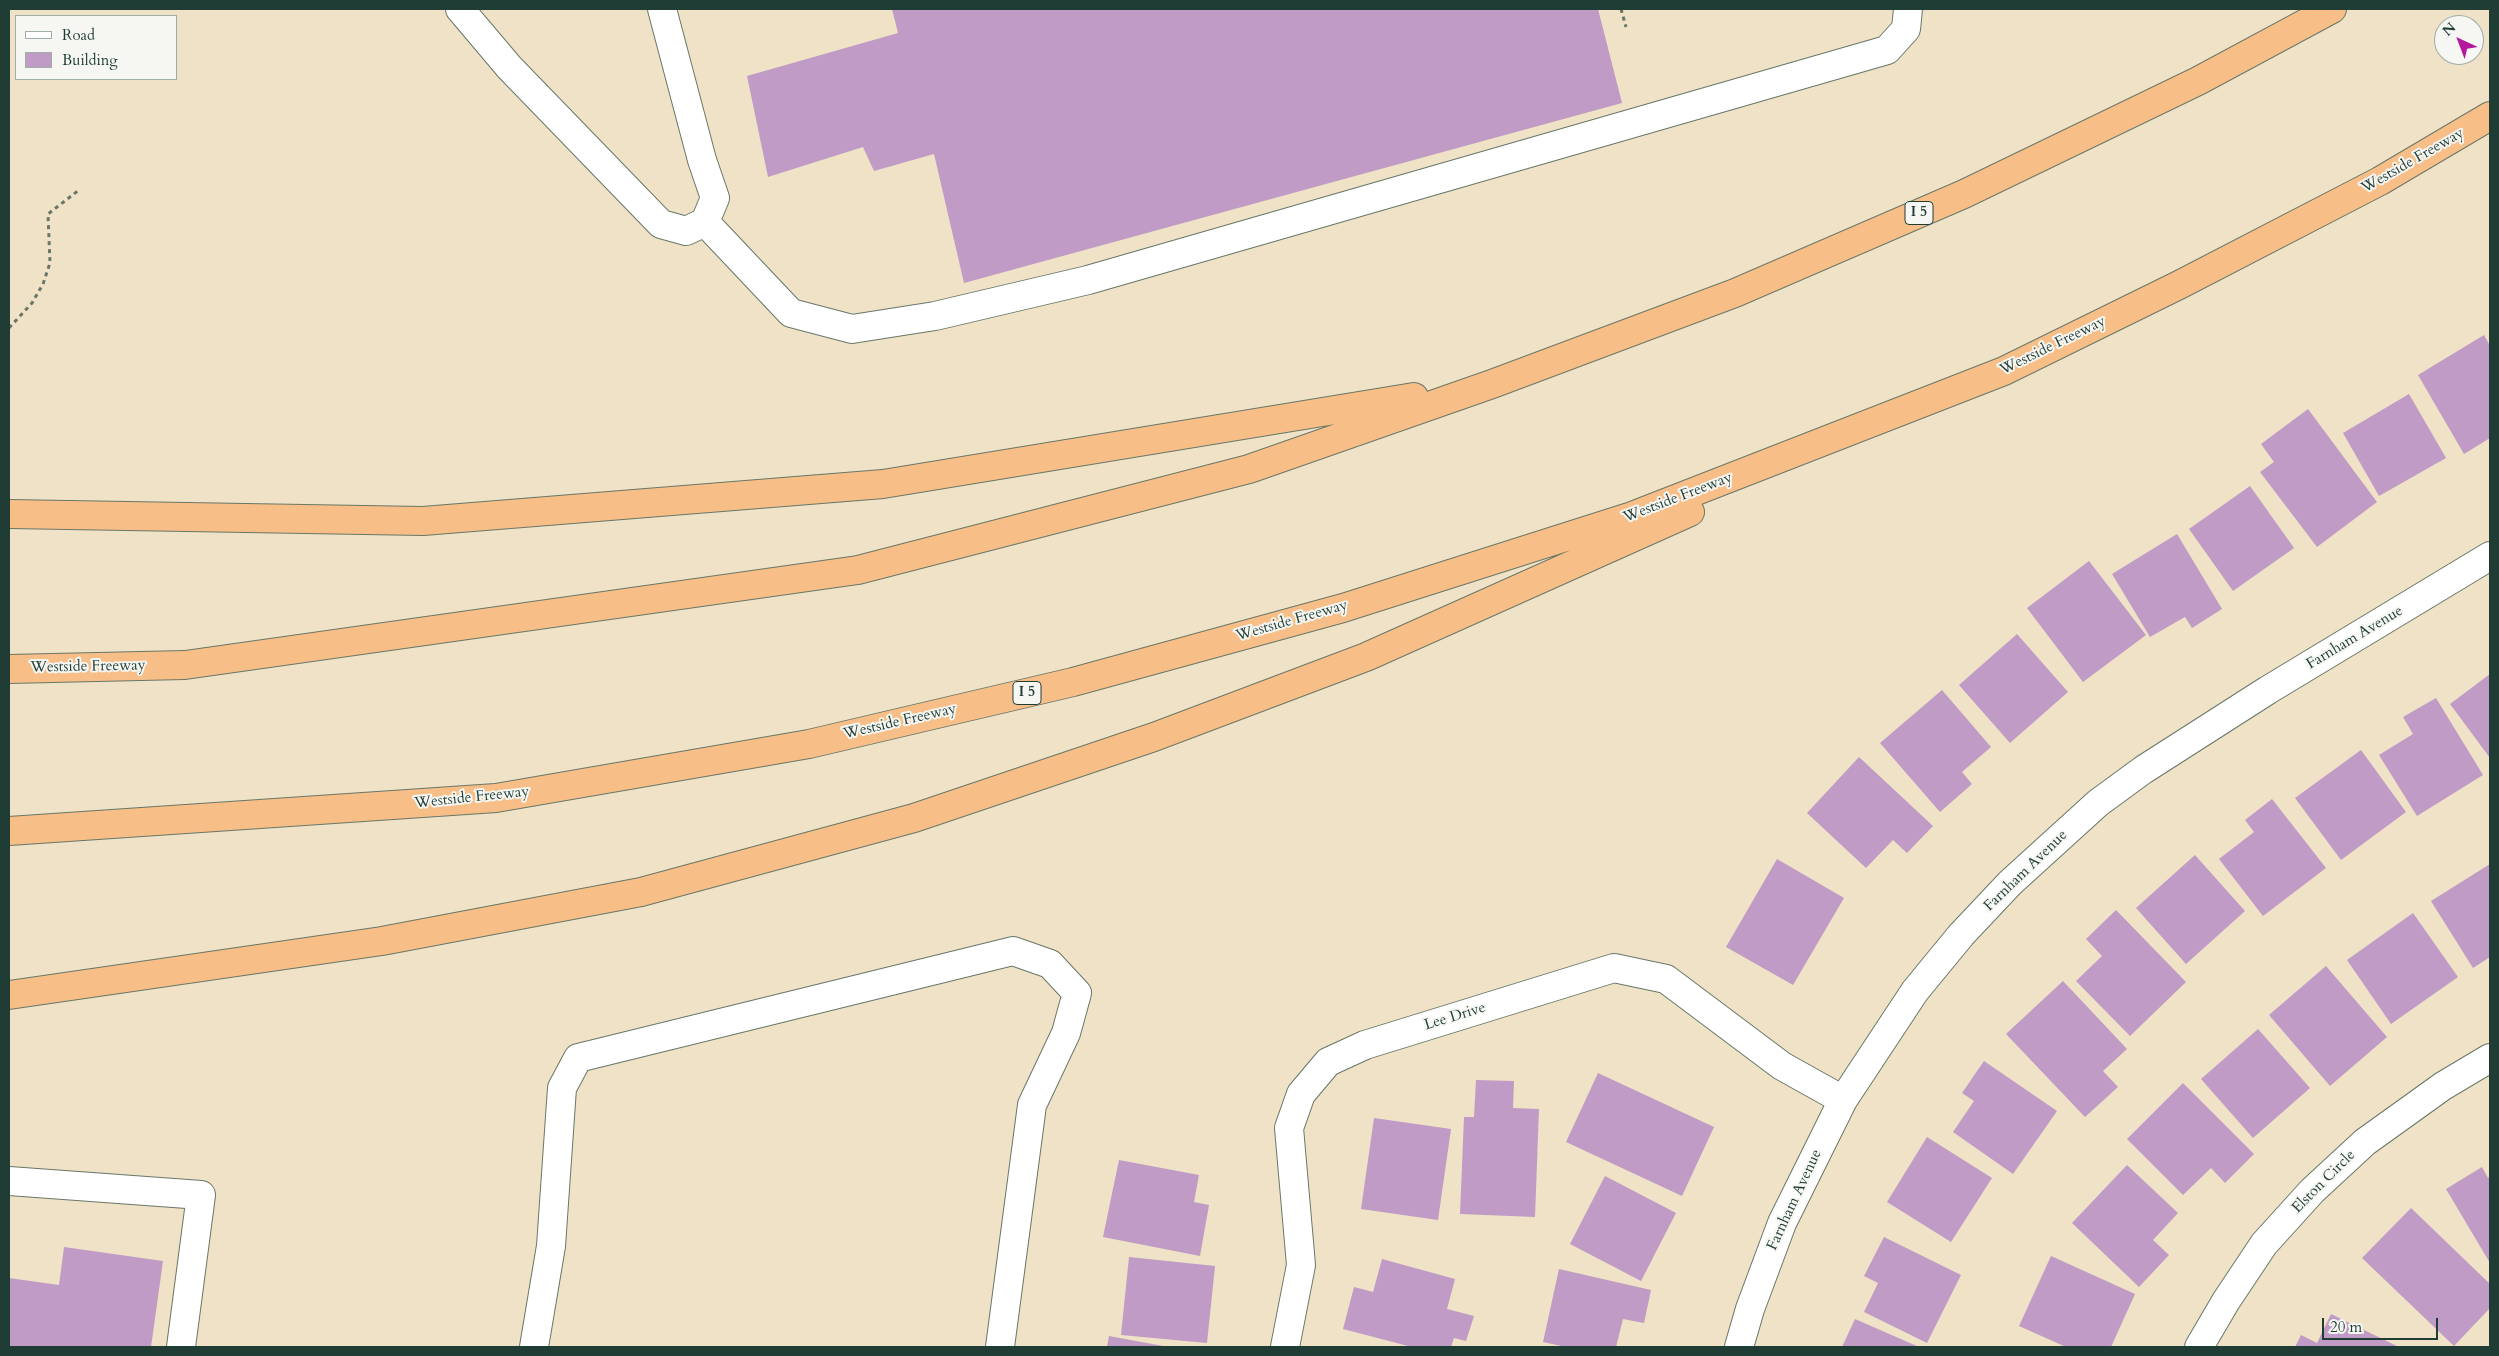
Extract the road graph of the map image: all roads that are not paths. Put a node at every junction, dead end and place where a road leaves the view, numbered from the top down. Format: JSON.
{"nodes":[{"id":1,"x":460,"y":9,"type":"edge"},
{"id":2,"x":662,"y":9,"type":"edge"},
{"id":3,"x":1908,"y":9,"type":"edge"},
{"id":4,"x":2332,"y":9,"type":"edge"},
{"id":5,"x":2490,"y":116,"type":"edge"},
{"id":6,"x":705,"y":222,"type":"junction"},
{"id":7,"x":2004,"y":371,"type":"junction"},
{"id":8,"x":1492,"y":384,"type":"junction"},
{"id":9,"x":9,"y":514,"type":"edge"},
{"id":10,"x":2490,"y":556,"type":"edge"},
{"id":11,"x":9,"y":669,"type":"edge"},
{"id":12,"x":9,"y":831,"type":"edge"},
{"id":13,"x":9,"y":995,"type":"edge"},
{"id":14,"x":2490,"y":1058,"type":"edge"},
{"id":15,"x":1843,"y":1100,"type":"junction"},
{"id":16,"x":9,"y":1181,"type":"edge"},
{"id":17,"x":181,"y":1347,"type":"edge"},
{"id":18,"x":534,"y":1347,"type":"edge"},
{"id":19,"x":1000,"y":1347,"type":"edge"},
{"id":20,"x":1285,"y":1347,"type":"edge"},
{"id":21,"x":1739,"y":1347,"type":"edge"},
{"id":22,"x":2199,"y":1347,"type":"edge"}],
"edges":[{"from":1,"to":6,"type":"street"},
{"from":2,"to":6,"type":"street"},
{"from":3,"to":6,"type":"street"},
{"from":4,"to":8,"type":"highway","name":"Westside Freeway","number":"I 5"},
{"from":5,"to":7,"type":"highway","name":"Westside Freeway","number":"I 5"},
{"from":7,"to":12,"type":"highway","name":"Westside Freeway","number":"I 5"},
{"from":7,"to":13,"type":"highway"},
{"from":8,"to":9,"type":"highway"},
{"from":8,"to":11,"type":"highway","name":"Westside Freeway","number":"I 5"},
{"from":10,"to":15,"type":"street","name":"Farnham Avenue"},
{"from":14,"to":22,"type":"street","name":"Elston Circle"},
{"from":15,"to":20,"type":"street","name":"Lee Drive"},
{"from":15,"to":21,"type":"street","name":"Farnham Avenue"},
{"from":16,"to":17,"type":"street"},
{"from":18,"to":19,"type":"street"}]}
